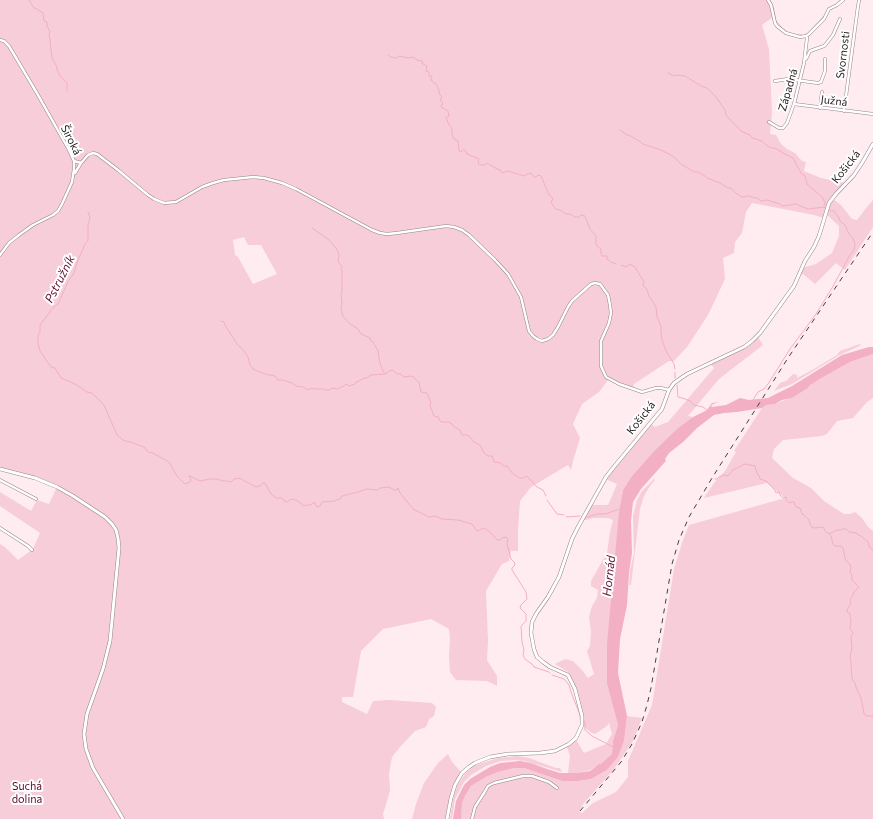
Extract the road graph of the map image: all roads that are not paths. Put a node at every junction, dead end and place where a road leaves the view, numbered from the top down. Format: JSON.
{"nodes":[{"id":1,"x":768,"y":0,"type":"edge"},
{"id":2,"x":843,"y":0,"type":"edge"},
{"id":3,"x":859,"y":1,"type":"dead end"},
{"id":4,"x":840,"y":19,"type":"dead end"},
{"id":5,"x":806,"y":36,"type":"junction"},
{"id":6,"x":0,"y":40,"type":"edge"},
{"id":7,"x":825,"y":59,"type":"dead end"},
{"id":8,"x":804,"y":64,"type":"junction"},
{"id":9,"x":775,"y":81,"type":"dead end"},
{"id":10,"x":800,"y":81,"type":"junction"},
{"id":11,"x":822,"y":92,"type":"dead end"},
{"id":12,"x":794,"y":104,"type":"junction"},
{"id":13,"x":820,"y":108,"type":"junction"},
{"id":14,"x":844,"y":111,"type":"junction"},
{"id":15,"x":873,"y":114,"type":"edge"},
{"id":16,"x":769,"y":122,"type":"dead end"},
{"id":17,"x":873,"y":144,"type":"edge"},
{"id":18,"x":74,"y":161,"type":"junction"},
{"id":19,"x":81,"y":163,"type":"junction"},
{"id":20,"x":74,"y":174,"type":"junction"},
{"id":21,"x":0,"y":254,"type":"edge"},
{"id":22,"x":669,"y":390,"type":"junction"},
{"id":23,"x":0,"y":469,"type":"edge"},
{"id":24,"x":0,"y":480,"type":"edge"},
{"id":25,"x":36,"y":499,"type":"dead end"},
{"id":26,"x":0,"y":528,"type":"edge"},
{"id":27,"x":32,"y":550,"type":"dead end"},
{"id":28,"x":557,"y":788,"type":"dead end"},
{"id":29,"x":123,"y":819,"type":"edge"},
{"id":30,"x":447,"y":819,"type":"edge"},
{"id":31,"x":472,"y":819,"type":"edge"}],
"edges":[{"from":1,"to":5,"type":"street"},
{"from":2,"to":5,"type":"street"},
{"from":3,"to":14,"type":"street","name":"Svornosti"},
{"from":4,"to":8,"type":"street","name":"Západná"},
{"from":5,"to":8,"type":"street","name":"Západná"},
{"from":6,"to":18,"type":"street","name":"Široká"},
{"from":7,"to":10,"type":"street"},
{"from":8,"to":10,"type":"street","name":"Západná"},
{"from":9,"to":10,"type":"street"},
{"from":10,"to":12,"type":"street","name":"Západná"},
{"from":11,"to":13,"type":"street"},
{"from":12,"to":13,"type":"street","name":"Južná"},
{"from":12,"to":16,"type":"street","name":"Západná"},
{"from":13,"to":14,"type":"street","name":"Južná"},
{"from":14,"to":15,"type":"street","name":"Južná"},
{"from":17,"to":22,"type":"street","name":"Košická"},
{"from":18,"to":19,"type":"street"},
{"from":18,"to":20,"type":"street","name":"Široká"},
{"from":19,"to":20,"type":"street"},
{"from":19,"to":22,"type":"street"},
{"from":20,"to":21,"type":"street","name":"Široká"},
{"from":22,"to":30,"type":"street","name":"Košická"},
{"from":23,"to":29,"type":"street"},
{"from":24,"to":25,"type":"street"},
{"from":26,"to":27,"type":"street"},
{"from":28,"to":31,"type":"street"}]}
